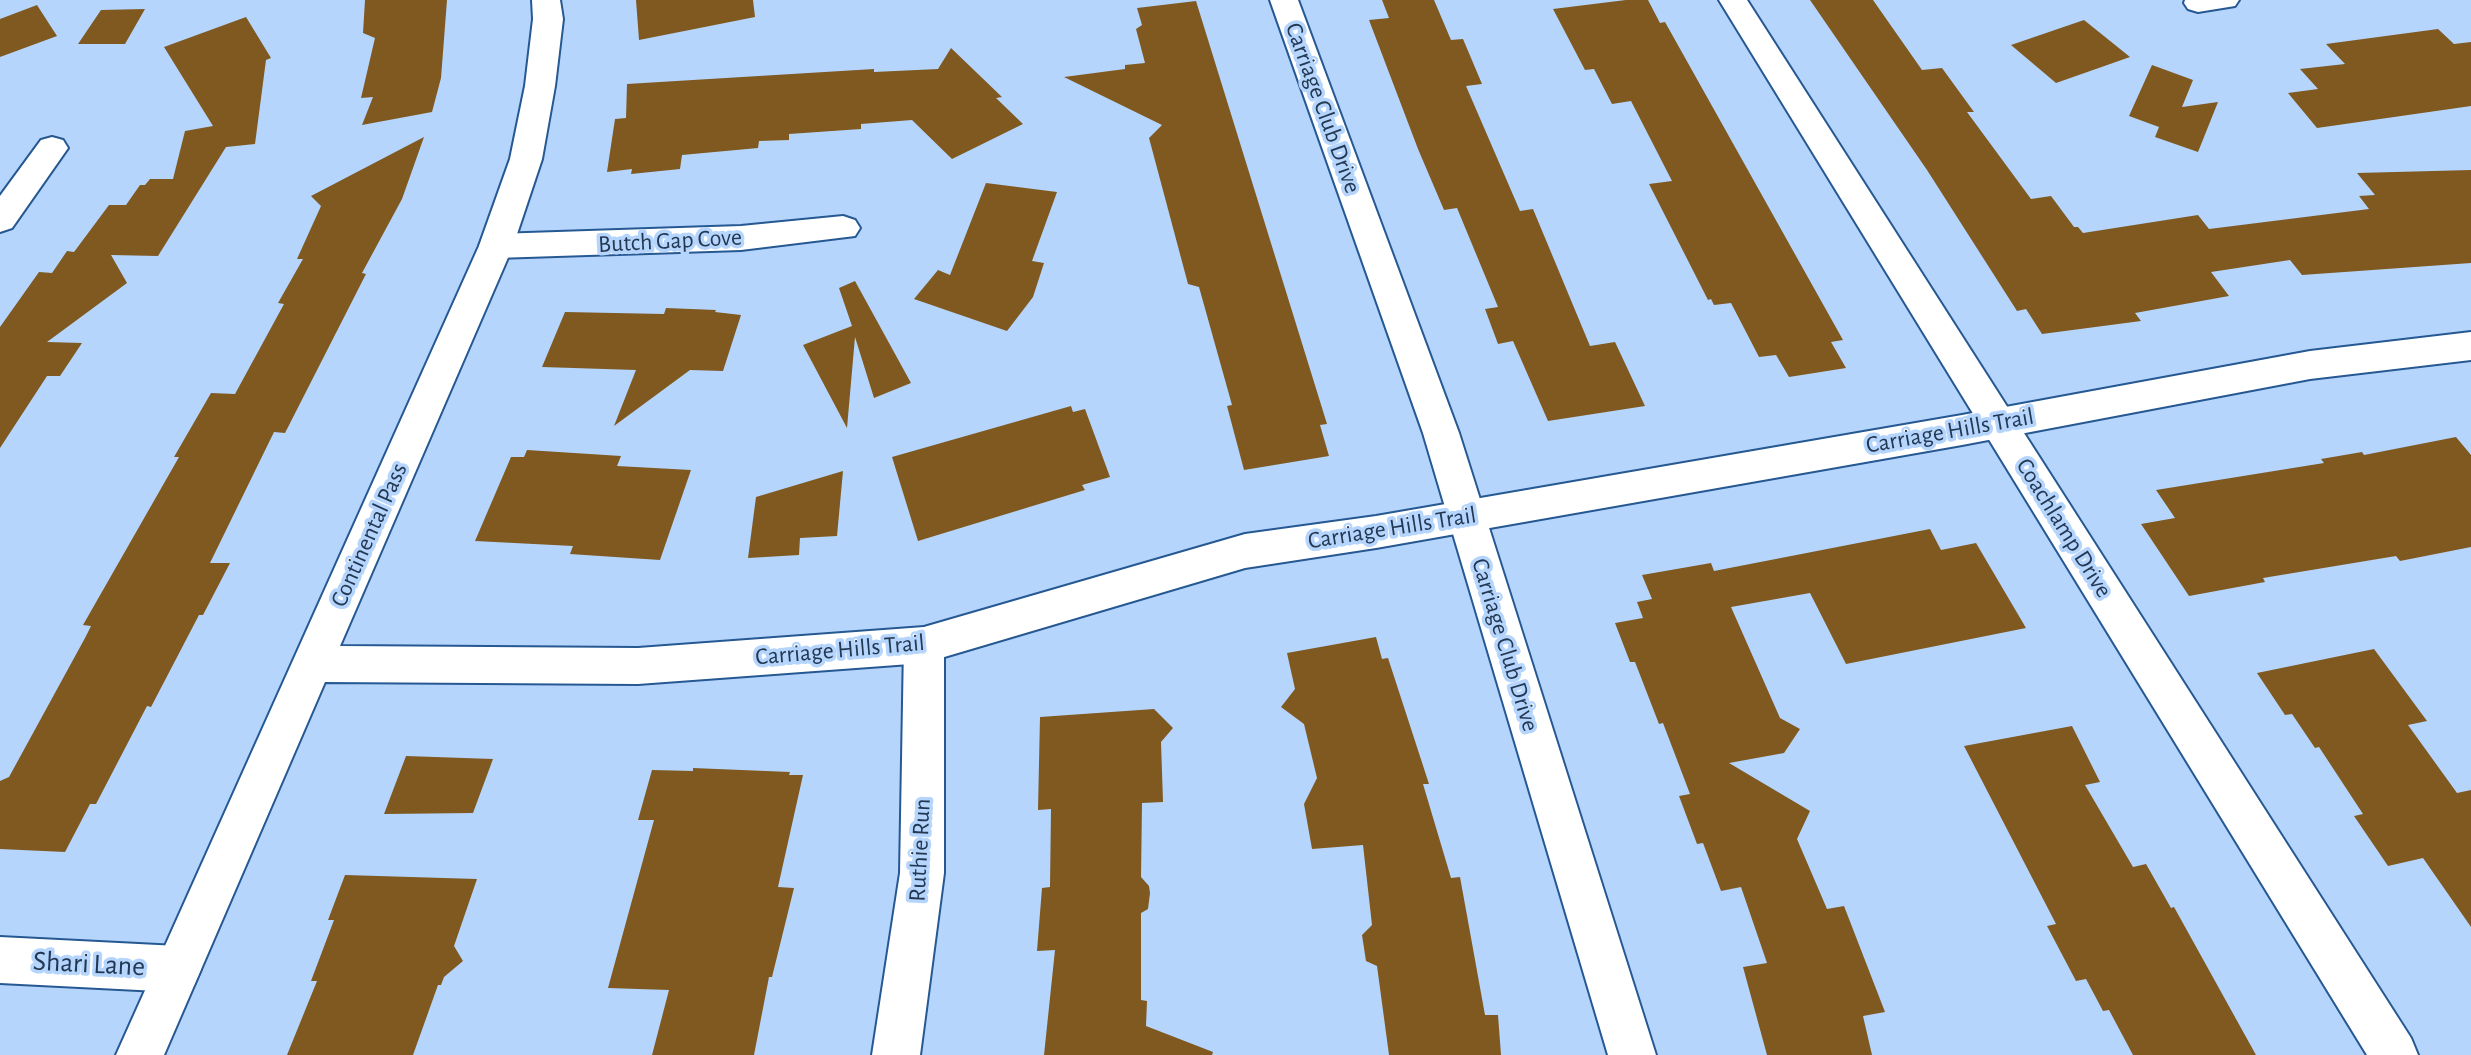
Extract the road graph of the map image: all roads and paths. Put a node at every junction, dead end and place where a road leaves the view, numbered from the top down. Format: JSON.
{"nodes":[{"id":1,"x":546,"y":0,"type":"edge"},
{"id":2,"x":1284,"y":0,"type":"edge"},
{"id":3,"x":1733,"y":0,"type":"edge"},
{"id":4,"x":52,"y":148,"type":"dead end"},
{"id":5,"x":0,"y":220,"type":"edge"},
{"id":6,"x":843,"y":228,"type":"dead end"},
{"id":7,"x":496,"y":246,"type":"junction"},
{"id":8,"x":2471,"y":346,"type":"edge"},
{"id":9,"x":1998,"y":423,"type":"junction"},
{"id":10,"x":1465,"y":516,"type":"junction"},
{"id":11,"x":924,"y":645,"type":"junction"},
{"id":12,"x":313,"y":664,"type":"junction"},
{"id":13,"x":0,"y":960,"type":"edge"},
{"id":14,"x":178,"y":969,"type":"junction"},
{"id":15,"x":140,"y":1055,"type":"edge"},
{"id":16,"x":896,"y":1055,"type":"edge"},
{"id":17,"x":1632,"y":1055,"type":"edge"},
{"id":18,"x":2394,"y":1055,"type":"edge"}],
"edges":[{"from":1,"to":7,"type":"street","name":"Continental Pass"},
{"from":2,"to":10,"type":"street","name":"Carriage Club Drive"},
{"from":3,"to":9,"type":"street","name":"Coachlamp Drive"},
{"from":4,"to":5,"type":"street"},
{"from":6,"to":7,"type":"street","name":"Butch Gap Cove"},
{"from":7,"to":12,"type":"street","name":"Continental Pass"},
{"from":8,"to":9,"type":"street","name":"Carriage Hills Trail"},
{"from":9,"to":10,"type":"street","name":"Carriage Hills Trail"},
{"from":9,"to":18,"type":"street","name":"Coachlamp Drive"},
{"from":10,"to":11,"type":"street","name":"Carriage Hills Trail"},
{"from":10,"to":17,"type":"street","name":"Carriage Club Drive"},
{"from":11,"to":12,"type":"street","name":"Carriage Hills Trail"},
{"from":11,"to":16,"type":"street","name":"Ruthie Run"},
{"from":12,"to":14,"type":"street","name":"Continental Pass"},
{"from":13,"to":14,"type":"street","name":"Shari Lane"},
{"from":14,"to":15,"type":"street","name":"Continental Pass"}]}
